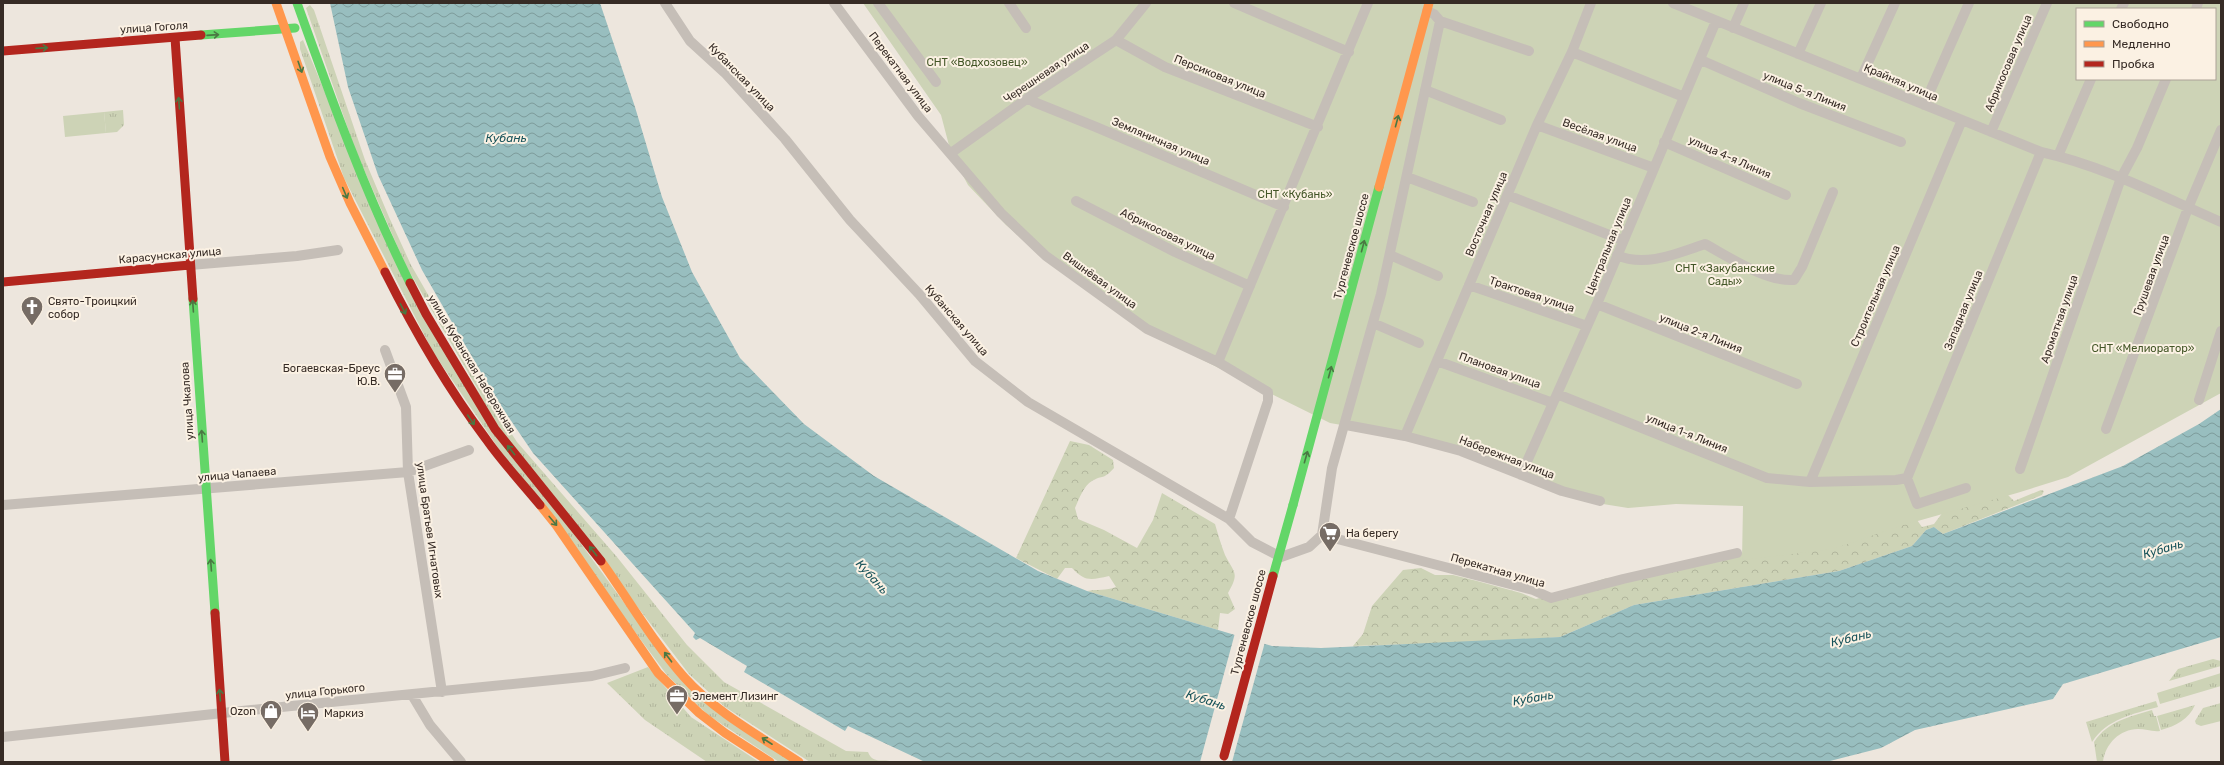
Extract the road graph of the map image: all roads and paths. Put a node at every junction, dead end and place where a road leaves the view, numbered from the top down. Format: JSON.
{"nodes":[{"id":1,"x":276,"y":3,"type":"edge"},
{"id":2,"x":297,"y":3,"type":"edge"},
{"id":3,"x":665,"y":3,"type":"edge"},
{"id":4,"x":834,"y":3,"type":"edge"},
{"id":5,"x":878,"y":3,"type":"edge"},
{"id":6,"x":1009,"y":3,"type":"edge"},
{"id":7,"x":1146,"y":3,"type":"edge"},
{"id":8,"x":1234,"y":3,"type":"edge"},
{"id":9,"x":1368,"y":3,"type":"edge"},
{"id":10,"x":1592,"y":3,"type":"edge"},
{"id":11,"x":1673,"y":3,"type":"edge"},
{"id":12,"x":1744,"y":3,"type":"edge"},
{"id":13,"x":1820,"y":3,"type":"edge"},
{"id":14,"x":1895,"y":3,"type":"edge"},
{"id":15,"x":1969,"y":3,"type":"edge"},
{"id":16,"x":2047,"y":3,"type":"edge"},
{"id":17,"x":1428,"y":7,"type":"edge"},
{"id":18,"x":1716,"y":21,"type":"junction"},
{"id":19,"x":1440,"y":22,"type":"junction"},
{"id":20,"x":306,"y":25,"type":"junction"},
{"id":21,"x":1026,"y":28,"type":"dead end"},
{"id":22,"x":1733,"y":28,"type":"junction"},
{"id":23,"x":287,"y":30,"type":"junction"},
{"id":24,"x":174,"y":38,"type":"junction"},
{"id":25,"x":1116,"y":40,"type":"junction"},
{"id":26,"x":3,"y":51,"type":"edge"},
{"id":27,"x":1529,"y":51,"type":"dead end"},
{"id":28,"x":1349,"y":52,"type":"junction"},
{"id":29,"x":1572,"y":52,"type":"junction"},
{"id":30,"x":1798,"y":54,"type":"junction"},
{"id":31,"x":1701,"y":60,"type":"junction"},
{"id":32,"x":1862,"y":78,"type":"junction"},
{"id":33,"x":2091,"y":80,"type":"edge"},
{"id":34,"x":2166,"y":80,"type":"edge"},
{"id":35,"x":936,"y":82,"type":"dead end"},
{"id":36,"x":1425,"y":90,"type":"junction"},
{"id":37,"x":1684,"y":97,"type":"junction"},
{"id":38,"x":1028,"y":98,"type":"junction"},
{"id":39,"x":1924,"y":105,"type":"junction"},
{"id":40,"x":1501,"y":120,"type":"dead end"},
{"id":41,"x":1962,"y":120,"type":"junction"},
{"id":42,"x":1537,"y":125,"type":"junction"},
{"id":43,"x":1318,"y":127,"type":"junction"},
{"id":44,"x":2221,"y":130,"type":"edge"},
{"id":45,"x":1991,"y":132,"type":"junction"},
{"id":46,"x":1664,"y":142,"type":"junction"},
{"id":47,"x":1901,"y":142,"type":"dead end"},
{"id":48,"x":2041,"y":152,"type":"junction"},
{"id":49,"x":952,"y":155,"type":"junction"},
{"id":50,"x":2058,"y":156,"type":"junction"},
{"id":51,"x":1654,"y":168,"type":"junction"},
{"id":52,"x":1406,"y":177,"type":"junction"},
{"id":53,"x":2121,"y":178,"type":"junction"},
{"id":54,"x":1833,"y":192,"type":"dead end"},
{"id":55,"x":1507,"y":195,"type":"junction"},
{"id":56,"x":1786,"y":195,"type":"dead end"},
{"id":57,"x":1076,"y":201,"type":"dead end"},
{"id":58,"x":1473,"y":202,"type":"dead end"},
{"id":59,"x":1284,"y":207,"type":"junction"},
{"id":60,"x":2188,"y":208,"type":"junction"},
{"id":61,"x":2221,"y":222,"type":"edge"},
{"id":62,"x":1622,"y":240,"type":"junction"},
{"id":63,"x":338,"y":250,"type":"dead end"},
{"id":64,"x":1390,"y":254,"type":"junction"},
{"id":65,"x":1617,"y":255,"type":"junction"},
{"id":66,"x":190,"y":265,"type":"junction"},
{"id":67,"x":1438,"y":276,"type":"dead end"},
{"id":68,"x":3,"y":282,"type":"edge"},
{"id":69,"x":1470,"y":285,"type":"junction"},
{"id":70,"x":1250,"y":286,"type":"junction"},
{"id":71,"x":1597,"y":304,"type":"junction"},
{"id":72,"x":1373,"y":323,"type":"junction"},
{"id":73,"x":1587,"y":326,"type":"junction"},
{"id":74,"x":2221,"y":331,"type":"edge"},
{"id":75,"x":1419,"y":343,"type":"dead end"},
{"id":76,"x":385,"y":350,"type":"dead end"},
{"id":77,"x":1438,"y":361,"type":"junction"},
{"id":78,"x":1218,"y":362,"type":"junction"},
{"id":79,"x":1797,"y":384,"type":"dead end"},
{"id":80,"x":1555,"y":398,"type":"junction"},
{"id":81,"x":2199,"y":400,"type":"dead end"},
{"id":82,"x":1346,"y":424,"type":"junction"},
{"id":83,"x":2106,"y":429,"type":"dead end"},
{"id":84,"x":1405,"y":436,"type":"junction"},
{"id":85,"x":469,"y":450,"type":"dead end"},
{"id":86,"x":1292,"y":468,"type":"dead end"},
{"id":87,"x":2020,"y":468,"type":"dead end"},
{"id":88,"x":1522,"y":471,"type":"junction"},
{"id":89,"x":408,"y":472,"type":"junction"},
{"id":90,"x":1907,"y":478,"type":"junction"},
{"id":91,"x":1810,"y":482,"type":"junction"},
{"id":92,"x":206,"y":488,"type":"junction"},
{"id":93,"x":1966,"y":488,"type":"dead end"},
{"id":94,"x":1296,"y":495,"type":"junction"},
{"id":95,"x":1600,"y":501,"type":"dead end"},
{"id":96,"x":3,"y":505,"type":"edge"},
{"id":97,"x":1229,"y":519,"type":"junction"},
{"id":98,"x":1322,"y":535,"type":"junction"},
{"id":99,"x":1737,"y":553,"type":"dead end"},
{"id":100,"x":625,"y":668,"type":"dead end"},
{"id":101,"x":442,"y":692,"type":"junction"},
{"id":102,"x":412,"y":695,"type":"junction"},
{"id":103,"x":222,"y":713,"type":"junction"},
{"id":104,"x":3,"y":737,"type":"edge"},
{"id":105,"x":1223,"y":759,"type":"edge"},
{"id":106,"x":225,"y":762,"type":"edge"},
{"id":107,"x":461,"y":762,"type":"edge"},
{"id":108,"x":770,"y":762,"type":"edge"},
{"id":109,"x":800,"y":762,"type":"edge"}],
"edges":[{"from":1,"to":23,"type":"main road"},
{"from":2,"to":20,"type":"main road","name":"улица Кубанская Набережная"},
{"from":3,"to":97,"type":"street","name":"Кубанская улица"},
{"from":4,"to":49,"type":"street","name":"Перекатная улица"},
{"from":5,"to":35,"type":"street"},
{"from":6,"to":21,"type":"street"},
{"from":7,"to":25,"type":"street","name":"Черешневая улица"},
{"from":8,"to":28,"type":"street"},
{"from":9,"to":28,"type":"street"},
{"from":10,"to":29,"type":"street","name":"Восточная улица"},
{"from":11,"to":18,"type":"street","name":"Крайняя улица"},
{"from":12,"to":22,"type":"street"},
{"from":13,"to":30,"type":"street"},
{"from":14,"to":32,"type":"street"},
{"from":15,"to":39,"type":"street"},
{"from":16,"to":45,"type":"street","name":"Абрикосовая улица"},
{"from":17,"to":19,"type":"street"},
{"from":94,"to":17,"type":"main road","name":"Тургеневское шоссе","one_way":true},
{"from":18,"to":22,"type":"street","name":"Крайняя улица"},
{"from":18,"to":31,"type":"street","name":"Центральная улица"},
{"from":19,"to":27,"type":"street"},
{"from":19,"to":36,"type":"street"},
{"from":20,"to":23,"type":"main road","name":"улица Гоголя"},
{"from":109,"to":20,"type":"main road","name":"улица Кубанская Набережная","one_way":true},
{"from":22,"to":30,"type":"street","name":"Крайняя улица"},
{"from":24,"to":23,"type":"main road","name":"улица Гоголя","one_way":true},
{"from":23,"to":108,"type":"main road","one_way":true},
{"from":26,"to":24,"type":"main road","name":"улица Гоголя","one_way":true},
{"from":66,"to":24,"type":"main road","name":"улица Чкалова","one_way":true},
{"from":25,"to":38,"type":"street","name":"Черешневая улица"},
{"from":25,"to":43,"type":"street","name":"Персиковая улица"},
{"from":28,"to":43,"type":"street"},
{"from":29,"to":37,"type":"street"},
{"from":29,"to":42,"type":"street","name":"Восточная улица"},
{"from":30,"to":32,"type":"street","name":"Крайняя улица"},
{"from":31,"to":37,"type":"street","name":"Центральная улица"},
{"from":31,"to":47,"type":"street","name":"улица 5-я Линия"},
{"from":32,"to":39,"type":"street","name":"Крайняя улица"},
{"from":33,"to":50,"type":"street"},
{"from":34,"to":53,"type":"street","name":"Ароматная улица"},
{"from":36,"to":40,"type":"street"},
{"from":36,"to":52,"type":"street"},
{"from":37,"to":46,"type":"street","name":"Центральная улица"},
{"from":38,"to":49,"type":"street","name":"Черешневая улица"},
{"from":38,"to":59,"type":"street","name":"Земляничная улица"},
{"from":39,"to":41,"type":"street","name":"Крайняя улица"},
{"from":41,"to":45,"type":"street","name":"Крайняя улица"},
{"from":41,"to":91,"type":"street","name":"Строительная улица"},
{"from":42,"to":51,"type":"street","name":"Весёлая улица"},
{"from":42,"to":55,"type":"street","name":"Восточная улица"},
{"from":43,"to":59,"type":"street"},
{"from":44,"to":60,"type":"street","name":"Грушевая улица"},
{"from":45,"to":48,"type":"street","name":"Крайняя улица"},
{"from":46,"to":51,"type":"street","name":"Центральная улица"},
{"from":46,"to":56,"type":"street","name":"улица 4-я Линия"},
{"from":48,"to":50,"type":"street","name":"Крайняя улица"},
{"from":48,"to":90,"type":"street","name":"Западная улица"},
{"from":49,"to":78,"type":"street","name":"Вишнёвая улица"},
{"from":50,"to":53,"type":"street","name":"Крайняя улица"},
{"from":51,"to":62,"type":"street","name":"Центральная улица"},
{"from":52,"to":58,"type":"street"},
{"from":52,"to":64,"type":"street"},
{"from":53,"to":60,"type":"street","name":"Крайняя улица"},
{"from":53,"to":87,"type":"street","name":"Ароматная улица"},
{"from":54,"to":65,"type":"street"},
{"from":55,"to":62,"type":"street"},
{"from":55,"to":69,"type":"street","name":"Восточная улица"},
{"from":57,"to":70,"type":"street","name":"Абрикосовая улица"},
{"from":59,"to":70,"type":"street"},
{"from":60,"to":61,"type":"street","name":"Крайняя улица"},
{"from":60,"to":83,"type":"street","name":"Грушевая улица"},
{"from":62,"to":65,"type":"street","name":"Центральная улица"},
{"from":63,"to":66,"type":"street","name":"Карасунская улица"},
{"from":64,"to":67,"type":"street"},
{"from":64,"to":72,"type":"street"},
{"from":65,"to":71,"type":"street","name":"Центральная улица"},
{"from":66,"to":68,"type":"main road","name":"Карасунская улица"},
{"from":92,"to":66,"type":"main road","name":"улица Чкалова","one_way":true},
{"from":69,"to":73,"type":"street","name":"Трактовая улица"},
{"from":69,"to":77,"type":"street","name":"Восточная улица"},
{"from":70,"to":78,"type":"street"},
{"from":71,"to":73,"type":"street","name":"Центральная улица"},
{"from":71,"to":79,"type":"street","name":"улица 2-я Линия"},
{"from":72,"to":75,"type":"street"},
{"from":72,"to":82,"type":"street"},
{"from":73,"to":80,"type":"street","name":"Центральная улица"},
{"from":74,"to":81,"type":"street"},
{"from":76,"to":89,"type":"street","name":"улица Братьев Игнатовых"},
{"from":77,"to":80,"type":"street","name":"Плановая улица"},
{"from":77,"to":84,"type":"street","name":"Восточная улица"},
{"from":78,"to":97,"type":"street","name":"Вишнёвая улица"},
{"from":80,"to":88,"type":"street","name":"Центральная улица"},
{"from":80,"to":91,"type":"street","name":"улица 1-я Линия"},
{"from":82,"to":84,"type":"street"},
{"from":82,"to":98,"type":"street"},
{"from":84,"to":88,"type":"street","name":"Набережная улица"},
{"from":85,"to":89,"type":"street","name":"улица Чапаева"},
{"from":86,"to":94,"type":"main road","name":"Тургеневское шоссе"},
{"from":88,"to":95,"type":"street","name":"Набережная улица"},
{"from":89,"to":92,"type":"street","name":"улица Чапаева"},
{"from":89,"to":101,"type":"street","name":"улица Братьев Игнатовых"},
{"from":90,"to":91,"type":"street","name":"улица 1-я Линия"},
{"from":90,"to":93,"type":"street"},
{"from":92,"to":96,"type":"street","name":"улица Чапаева"},
{"from":103,"to":92,"type":"main road","name":"улица Чкалова","one_way":true},
{"from":94,"to":105,"type":"main road","name":"Тургеневское шоссе","bridge":true},
{"from":97,"to":98,"type":"street","name":"Кубанская улица"},
{"from":98,"to":99,"type":"street","name":"Перекатная улица"},
{"from":100,"to":101,"type":"street","name":"улица Горького"},
{"from":101,"to":102,"type":"street","name":"улица Горького"},
{"from":102,"to":103,"type":"street","name":"улица Горького"},
{"from":102,"to":107,"type":"street"},
{"from":103,"to":104,"type":"street","name":"улица Горького"},
{"from":103,"to":106,"type":"main road","name":"улица Чкалова"}]}
